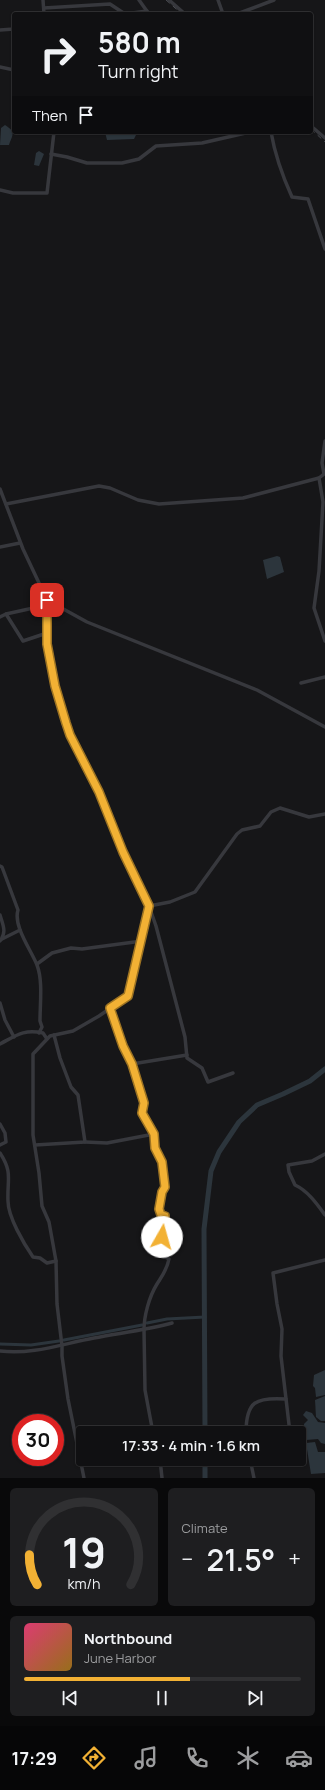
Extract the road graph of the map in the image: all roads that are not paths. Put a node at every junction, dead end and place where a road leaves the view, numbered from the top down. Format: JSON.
{"nodes":[{"id":1,"x":43,"y":0,"type":"edge"},
{"id":2,"x":139,"y":0,"type":"edge"},
{"id":3,"x":169,"y":0,"type":"edge"},
{"id":4,"x":218,"y":0,"type":"edge"},
{"id":5,"x":274,"y":0,"type":"edge"},
{"id":6,"x":44,"y":8,"type":"junction"},
{"id":7,"x":44,"y":12,"type":"edge"},
{"id":8,"x":122,"y":12,"type":"edge"},
{"id":9,"x":147,"y":12,"type":"edge"},
{"id":10,"x":183,"y":12,"type":"edge"},
{"id":11,"x":222,"y":12,"type":"edge"},
{"id":12,"x":242,"y":12,"type":"edge"},
{"id":13,"x":12,"y":29,"type":"edge"},
{"id":14,"x":0,"y":30,"type":"edge"},
{"id":15,"x":0,"y":67,"type":"edge"},
{"id":16,"x":12,"y":70,"type":"edge"},
{"id":17,"x":313,"y":128,"type":"edge"},
{"id":18,"x":54,"y":134,"type":"edge"},
{"id":19,"x":241,"y":134,"type":"edge"},
{"id":20,"x":271,"y":134,"type":"edge"},
{"id":21,"x":325,"y":138,"type":"edge"},
{"id":22,"x":52,"y":154,"type":"junction"},
{"id":23,"x":0,"y":190,"type":"edge"},
{"id":24,"x":325,"y":249,"type":"edge"},
{"id":25,"x":325,"y":441,"type":"edge"},
{"id":26,"x":319,"y":478,"type":"junction"},
{"id":27,"x":0,"y":489,"type":"edge"},
{"id":28,"x":6,"y":504,"type":"junction"},
{"id":29,"x":20,"y":543,"type":"junction"},
{"id":30,"x":0,"y":547,"type":"edge"},
{"id":31,"x":47,"y":600,"type":"junction"},
{"id":32,"x":47,"y":605,"type":"junction"},
{"id":33,"x":6,"y":614,"type":"junction"},
{"id":34,"x":0,"y":617,"type":"edge"},
{"id":35,"x":47,"y":632,"type":"junction"},
{"id":36,"x":325,"y":641,"type":"edge"},
{"id":37,"x":325,"y":677,"type":"edge"},
{"id":38,"x":301,"y":683,"type":"dead end"},
{"id":39,"x":325,"y":727,"type":"edge"},
{"id":40,"x":325,"y":814,"type":"edge"},
{"id":41,"x":0,"y":866,"type":"edge"},
{"id":42,"x":149,"y":906,"type":"junction"},
{"id":43,"x":0,"y":915,"type":"edge"},
{"id":44,"x":20,"y":930,"type":"junction"},
{"id":45,"x":1,"y":940,"type":"edge"},
{"id":46,"x":142,"y":940,"type":"junction"},
{"id":47,"x":37,"y":964,"type":"junction"},
{"id":48,"x":0,"y":1003,"type":"edge"},
{"id":49,"x":110,"y":1008,"type":"junction"},
{"id":50,"x":40,"y":1033,"type":"junction"},
{"id":51,"x":54,"y":1035,"type":"junction"},
{"id":52,"x":14,"y":1036,"type":"junction"},
{"id":53,"x":47,"y":1039,"type":"junction"},
{"id":54,"x":0,"y":1044,"type":"edge"},
{"id":55,"x":187,"y":1055,"type":"junction"},
{"id":56,"x":132,"y":1064,"type":"junction"},
{"id":57,"x":233,"y":1073,"type":"dead end"},
{"id":58,"x":0,"y":1124,"type":"edge"},
{"id":59,"x":154,"y":1134,"type":"junction"},
{"id":60,"x":85,"y":1142,"type":"junction"},
{"id":61,"x":0,"y":1145,"type":"edge"},
{"id":62,"x":35,"y":1145,"type":"junction"},
{"id":63,"x":0,"y":1153,"type":"edge"},
{"id":64,"x":325,"y":1154,"type":"edge"},
{"id":65,"x":325,"y":1215,"type":"edge"},
{"id":66,"x":325,"y":1260,"type":"edge"},
{"id":67,"x":56,"y":1261,"type":"junction"},
{"id":68,"x":172,"y":1323,"type":"dead end"},
{"id":69,"x":144,"y":1330,"type":"junction"},
{"id":70,"x":62,"y":1346,"type":"junction"},
{"id":71,"x":0,"y":1351,"type":"edge"},
{"id":72,"x":286,"y":1399,"type":"junction"},
{"id":73,"x":152,"y":1426,"type":"edge"},
{"id":74,"x":246,"y":1426,"type":"edge"},
{"id":75,"x":289,"y":1426,"type":"edge"},
{"id":76,"x":161,"y":1466,"type":"edge"},
{"id":77,"x":251,"y":1466,"type":"edge"},
{"id":78,"x":84,"y":1478,"type":"edge"},
{"id":79,"x":162,"y":1478,"type":"edge"},
{"id":80,"x":254,"y":1478,"type":"edge"}],
"edges":[{"from":1,"to":6,"type":"street"},
{"from":2,"to":9,"type":"street"},
{"from":3,"to":10,"type":"street"},
{"from":4,"to":11,"type":"street"},
{"from":5,"to":12,"type":"street"},
{"from":6,"to":7,"type":"street"},
{"from":6,"to":8,"type":"street"},
{"from":13,"to":14,"type":"street"},
{"from":15,"to":16,"type":"street"},
{"from":17,"to":21,"type":"street"},
{"from":18,"to":22,"type":"street"},
{"from":19,"to":22,"type":"street"},
{"from":20,"to":24,"type":"street"},
{"from":22,"to":23,"type":"street"},
{"from":25,"to":26,"type":"street"},
{"from":26,"to":28,"type":"street"},
{"from":26,"to":36,"type":"street"},
{"from":27,"to":28,"type":"street"},
{"from":28,"to":29,"type":"street"},
{"from":29,"to":30,"type":"street"},
{"from":29,"to":31,"type":"street"},
{"from":31,"to":32,"type":"street"},
{"from":31,"to":39,"type":"street"},
{"from":32,"to":33,"type":"street"},
{"from":32,"to":35,"type":"street"},
{"from":33,"to":34,"type":"street"},
{"from":33,"to":35,"type":"street"},
{"from":35,"to":42,"type":"street"},
{"from":37,"to":38,"type":"street"},
{"from":40,"to":42,"type":"street"},
{"from":41,"to":44,"type":"street"},
{"from":42,"to":46,"type":"street"},
{"from":42,"to":55,"type":"street"},
{"from":43,"to":45,"type":"street"},
{"from":44,"to":45,"type":"street"},
{"from":44,"to":47,"type":"street"},
{"from":46,"to":47,"type":"street"},
{"from":46,"to":49,"type":"street"},
{"from":47,"to":50,"type":"street"},
{"from":48,"to":52,"type":"street"},
{"from":49,"to":51,"type":"street"},
{"from":49,"to":56,"type":"street"},
{"from":50,"to":52,"type":"street"},
{"from":50,"to":53,"type":"street"},
{"from":51,"to":53,"type":"street"},
{"from":51,"to":60,"type":"street"},
{"from":52,"to":54,"type":"street"},
{"from":53,"to":62,"type":"street"},
{"from":55,"to":56,"type":"street"},
{"from":55,"to":57,"type":"street"},
{"from":56,"to":59,"type":"street"},
{"from":58,"to":61,"type":"street"},
{"from":59,"to":60,"type":"street"},
{"from":59,"to":69,"type":"street"},
{"from":60,"to":62,"type":"street"},
{"from":62,"to":67,"type":"street"},
{"from":63,"to":67,"type":"street"},
{"from":64,"to":65,"type":"street"},
{"from":66,"to":72,"type":"street"},
{"from":67,"to":70,"type":"street"},
{"from":68,"to":69,"type":"street"},
{"from":69,"to":70,"type":"street"},
{"from":69,"to":73,"type":"street"},
{"from":70,"to":71,"type":"street"},
{"from":70,"to":78,"type":"street"},
{"from":72,"to":74,"type":"street"},
{"from":72,"to":75,"type":"street"},
{"from":76,"to":79,"type":"street"},
{"from":77,"to":80,"type":"street"}]}
